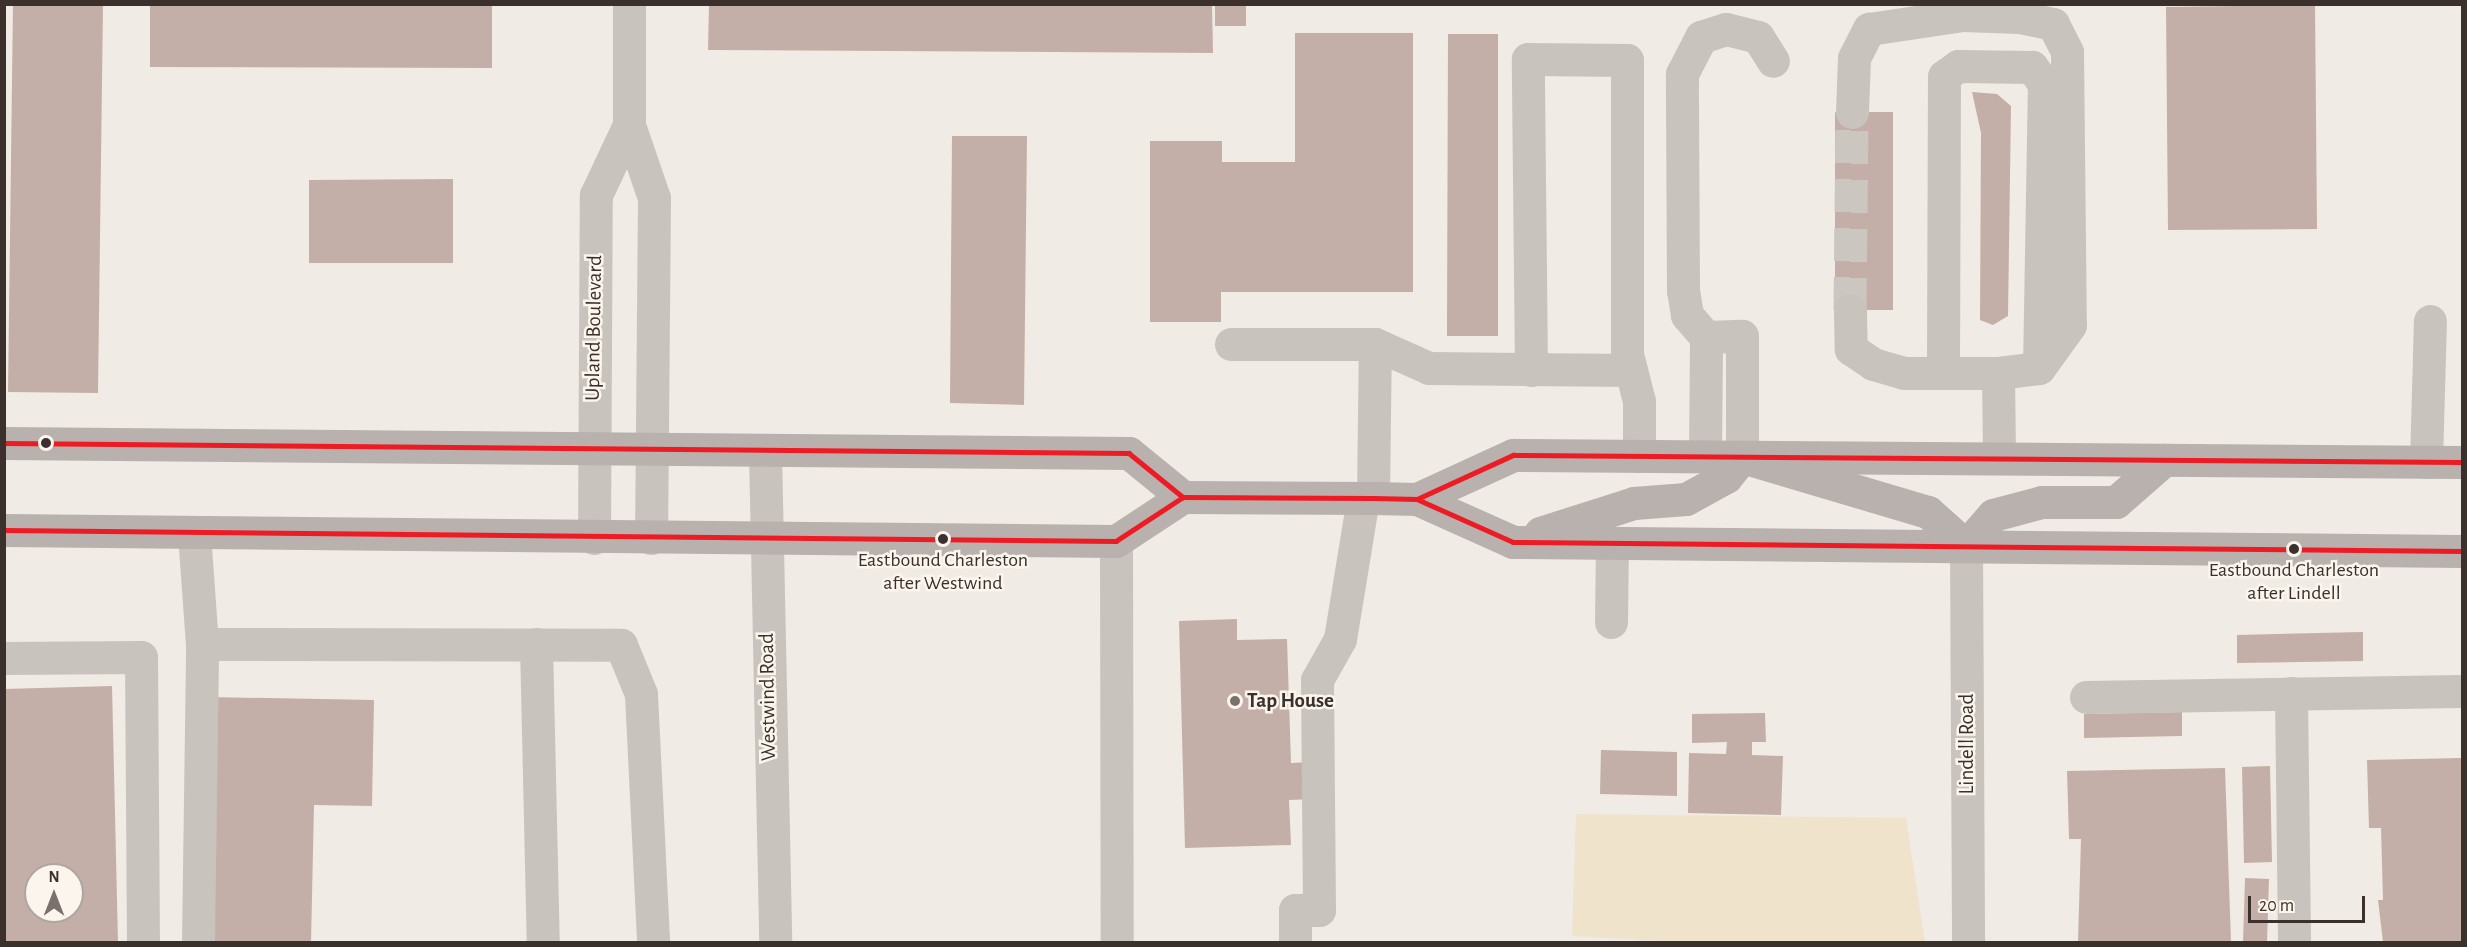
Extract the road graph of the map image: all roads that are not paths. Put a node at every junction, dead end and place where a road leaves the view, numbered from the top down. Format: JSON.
{"nodes":[{"id":1,"x":628,"y":4,"type":"edge"},
{"id":2,"x":1773,"y":61,"type":"dead end"},
{"id":3,"x":1852,"y":112,"type":"tunnel mouth"},
{"id":4,"x":629,"y":125,"type":"junction"},
{"id":5,"x":1850,"y":310,"type":"tunnel mouth"},
{"id":6,"x":2430,"y":321,"type":"dead end"},
{"id":7,"x":1706,"y":337,"type":"junction"},
{"id":8,"x":1231,"y":344,"type":"dead end"},
{"id":9,"x":1375,"y":344,"type":"junction"},
{"id":10,"x":2039,"y":368,"type":"junction"},
{"id":11,"x":1531,"y":370,"type":"junction"},
{"id":12,"x":1631,"y":370,"type":"junction"},
{"id":13,"x":1943,"y":372,"type":"junction"},
{"id":14,"x":1998,"y":374,"type":"junction"},
{"id":15,"x":4,"y":443,"type":"edge"},
{"id":16,"x":593,"y":450,"type":"junction"},
{"id":17,"x":651,"y":450,"type":"junction"},
{"id":18,"x":765,"y":451,"type":"junction"},
{"id":19,"x":1639,"y":456,"type":"junction"},
{"id":20,"x":1705,"y":457,"type":"junction"},
{"id":21,"x":1742,"y":457,"type":"junction"},
{"id":22,"x":1999,"y":458,"type":"junction"},
{"id":23,"x":2164,"y":460,"type":"junction"},
{"id":24,"x":2426,"y":462,"type":"junction"},
{"id":25,"x":2463,"y":462,"type":"edge"},
{"id":26,"x":1183,"y":497,"type":"junction"},
{"id":27,"x":1368,"y":498,"type":"junction"},
{"id":28,"x":1417,"y":499,"type":"junction"},
{"id":29,"x":4,"y":530,"type":"edge"},
{"id":30,"x":194,"y":533,"type":"junction"},
{"id":31,"x":594,"y":538,"type":"junction"},
{"id":32,"x":651,"y":538,"type":"junction"},
{"id":33,"x":765,"y":540,"type":"junction"},
{"id":34,"x":1116,"y":541,"type":"junction"},
{"id":35,"x":1513,"y":542,"type":"junction"},
{"id":36,"x":1612,"y":543,"type":"junction"},
{"id":37,"x":1966,"y":546,"type":"junction"},
{"id":38,"x":2463,"y":552,"type":"edge"},
{"id":39,"x":1611,"y":622,"type":"dead end"},
{"id":40,"x":202,"y":644,"type":"junction"},
{"id":41,"x":536,"y":644,"type":"junction"},
{"id":42,"x":4,"y":658,"type":"edge"},
{"id":43,"x":2463,"y":691,"type":"edge"},
{"id":44,"x":2291,"y":693,"type":"junction"},
{"id":45,"x":2086,"y":697,"type":"dead end"},
{"id":46,"x":143,"y":942,"type":"edge"},
{"id":47,"x":198,"y":942,"type":"edge"},
{"id":48,"x":543,"y":942,"type":"edge"},
{"id":49,"x":653,"y":942,"type":"edge"},
{"id":50,"x":775,"y":942,"type":"edge"},
{"id":51,"x":1117,"y":942,"type":"edge"},
{"id":52,"x":1295,"y":942,"type":"edge"},
{"id":53,"x":1968,"y":942,"type":"edge"},
{"id":54,"x":2294,"y":942,"type":"edge"}],
"edges":[{"from":1,"to":4,"type":"street","name":"Upland Boulevard"},
{"from":2,"to":7,"type":"street"},
{"from":3,"to":10,"type":"street"},
{"from":4,"to":16,"type":"street","name":"Upland Boulevard"},
{"from":4,"to":17,"type":"street","name":"Upland Boulevard"},
{"from":5,"to":13,"type":"street"},
{"from":6,"to":24,"type":"street"},
{"from":7,"to":20,"type":"street"},
{"from":7,"to":21,"type":"street"},
{"from":8,"to":9,"type":"street"},
{"from":9,"to":11,"type":"street"},
{"from":9,"to":27,"type":"street"},
{"from":10,"to":13,"type":"street"},
{"from":10,"to":14,"type":"street"},
{"from":11,"to":12,"type":"street"},
{"from":11,"to":12,"type":"street"},
{"from":12,"to":19,"type":"street"},
{"from":13,"to":14,"type":"street"},
{"from":14,"to":22,"type":"street"},
{"from":15,"to":16,"type":"main road"},
{"from":16,"to":17,"type":"main road"},
{"from":16,"to":31,"type":"street","name":"Upland Boulevard"},
{"from":17,"to":18,"type":"main road"},
{"from":17,"to":32,"type":"street","name":"Upland Boulevard"},
{"from":18,"to":26,"type":"main road"},
{"from":18,"to":33,"type":"street","name":"Westwind Road"},
{"from":19,"to":20,"type":"main road"},
{"from":19,"to":28,"type":"main road"},
{"from":20,"to":21,"type":"main road"},
{"from":21,"to":22,"type":"main road"},
{"from":21,"to":35,"type":"main road"},
{"from":21,"to":37,"type":"main road"},
{"from":22,"to":23,"type":"main road"},
{"from":23,"to":24,"type":"main road"},
{"from":23,"to":37,"type":"main road"},
{"from":24,"to":25,"type":"main road"},
{"from":26,"to":27,"type":"main road"},
{"from":26,"to":34,"type":"main road"},
{"from":27,"to":28,"type":"main road"},
{"from":27,"to":52,"type":"street"},
{"from":28,"to":35,"type":"main road"},
{"from":29,"to":30,"type":"main road"},
{"from":30,"to":31,"type":"main road"},
{"from":30,"to":40,"type":"street"},
{"from":31,"to":32,"type":"main road"},
{"from":32,"to":33,"type":"main road"},
{"from":33,"to":34,"type":"main road"},
{"from":33,"to":50,"type":"street","name":"Westwind Road"},
{"from":34,"to":51,"type":"street"},
{"from":35,"to":36,"type":"main road"},
{"from":36,"to":37,"type":"main road"},
{"from":36,"to":39,"type":"street"},
{"from":37,"to":38,"type":"main road"},
{"from":37,"to":53,"type":"street","name":"Lindell Road"},
{"from":40,"to":41,"type":"street"},
{"from":40,"to":47,"type":"street"},
{"from":41,"to":48,"type":"street"},
{"from":41,"to":49,"type":"street"},
{"from":42,"to":46,"type":"street"},
{"from":43,"to":44,"type":"street"},
{"from":44,"to":45,"type":"street"},
{"from":44,"to":54,"type":"street"}]}
